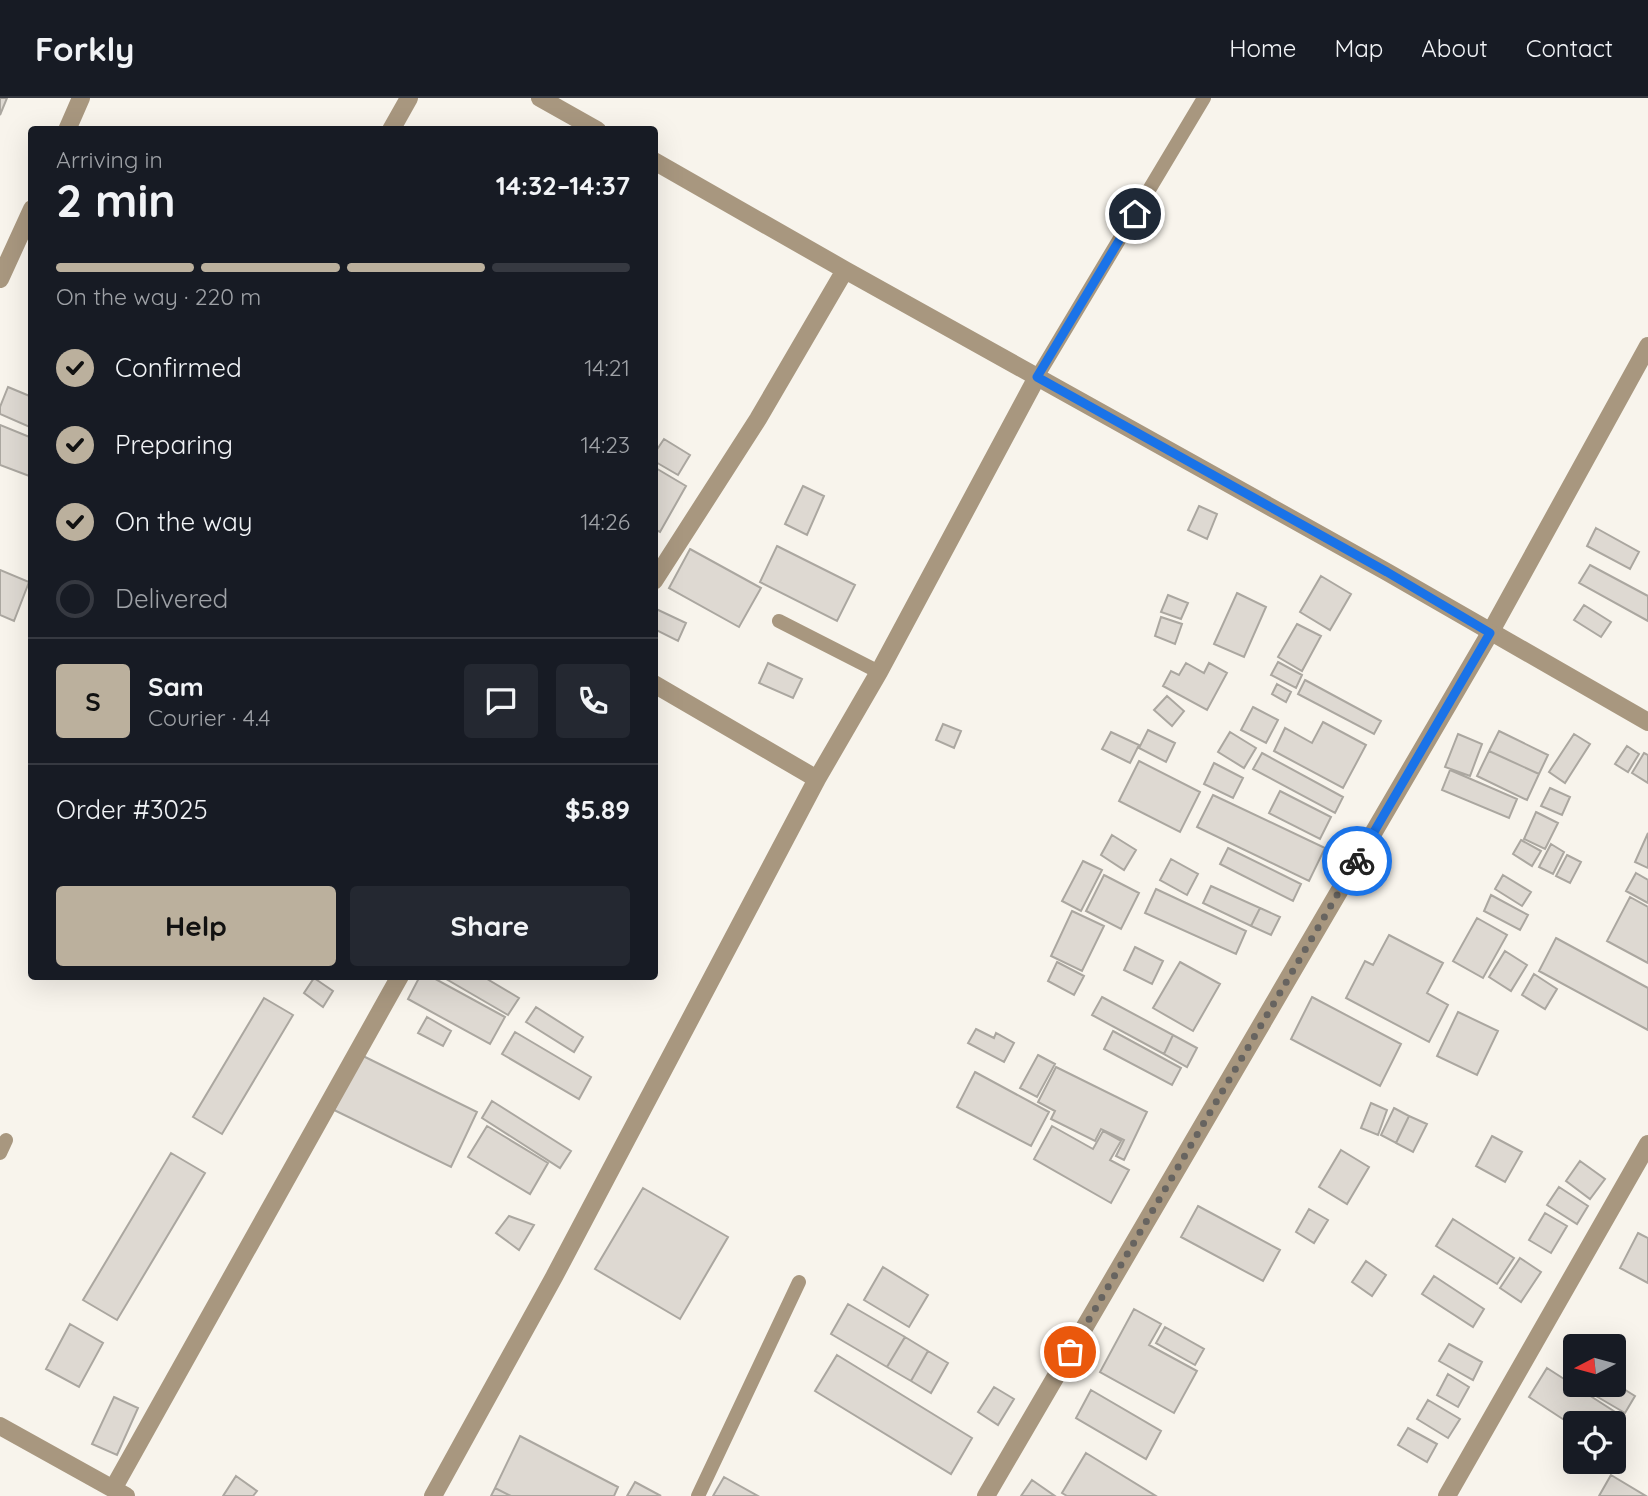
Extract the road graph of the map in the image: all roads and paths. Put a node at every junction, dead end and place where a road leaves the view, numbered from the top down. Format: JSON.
{"nodes":[{"id":1,"x":81,"y":98,"type":"edge"},
{"id":2,"x":409,"y":98,"type":"edge"},
{"id":3,"x":540,"y":98,"type":"edge"},
{"id":4,"x":1204,"y":98,"type":"edge"},
{"id":5,"x":69,"y":126,"type":"edge"},
{"id":6,"x":393,"y":126,"type":"edge"},
{"id":7,"x":590,"y":126,"type":"edge"},
{"id":8,"x":658,"y":163,"type":"edge"},
{"id":9,"x":28,"y":218,"type":"edge"},
{"id":10,"x":845,"y":270,"type":"junction"},
{"id":11,"x":0,"y":279,"type":"edge"},
{"id":12,"x":1648,"y":346,"type":"edge"},
{"id":13,"x":1037,"y":377,"type":"junction"},
{"id":14,"x":658,"y":575,"type":"edge"},
{"id":15,"x":779,"y":621,"type":"dead end"},
{"id":16,"x":1490,"y":633,"type":"junction"},
{"id":17,"x":879,"y":672,"type":"junction"},
{"id":18,"x":658,"y":686,"type":"edge"},
{"id":19,"x":1648,"y":722,"type":"edge"},
{"id":20,"x":817,"y":779,"type":"junction"},
{"id":21,"x":398,"y":980,"type":"edge"},
{"id":22,"x":1648,"y":1144,"type":"edge"},
{"id":23,"x":799,"y":1282,"type":"dead end"},
{"id":24,"x":0,"y":1426,"type":"edge"},
{"id":25,"x":119,"y":1493,"type":"edge"},
{"id":26,"x":433,"y":1496,"type":"edge"},
{"id":27,"x":698,"y":1496,"type":"edge"},
{"id":28,"x":986,"y":1496,"type":"edge"},
{"id":29,"x":1447,"y":1496,"type":"edge"}],
"edges":[{"from":1,"to":5,"type":"street"},
{"from":2,"to":6,"type":"street"},
{"from":3,"to":7,"type":"street"},
{"from":4,"to":13,"type":"lane"},
{"from":8,"to":10,"type":"street"},
{"from":9,"to":11,"type":"street"},
{"from":10,"to":13,"type":"street"},
{"from":10,"to":14,"type":"street"},
{"from":12,"to":16,"type":"street"},
{"from":13,"to":16,"type":"street"},
{"from":13,"to":17,"type":"street"},
{"from":15,"to":17,"type":"lane"},
{"from":16,"to":19,"type":"street"},
{"from":16,"to":28,"type":"street"},
{"from":17,"to":20,"type":"street"},
{"from":18,"to":20,"type":"street"},
{"from":20,"to":26,"type":"street"},
{"from":21,"to":25,"type":"street"},
{"from":22,"to":29,"type":"street"},
{"from":23,"to":27,"type":"lane"},
{"from":24,"to":25,"type":"street"}]}
